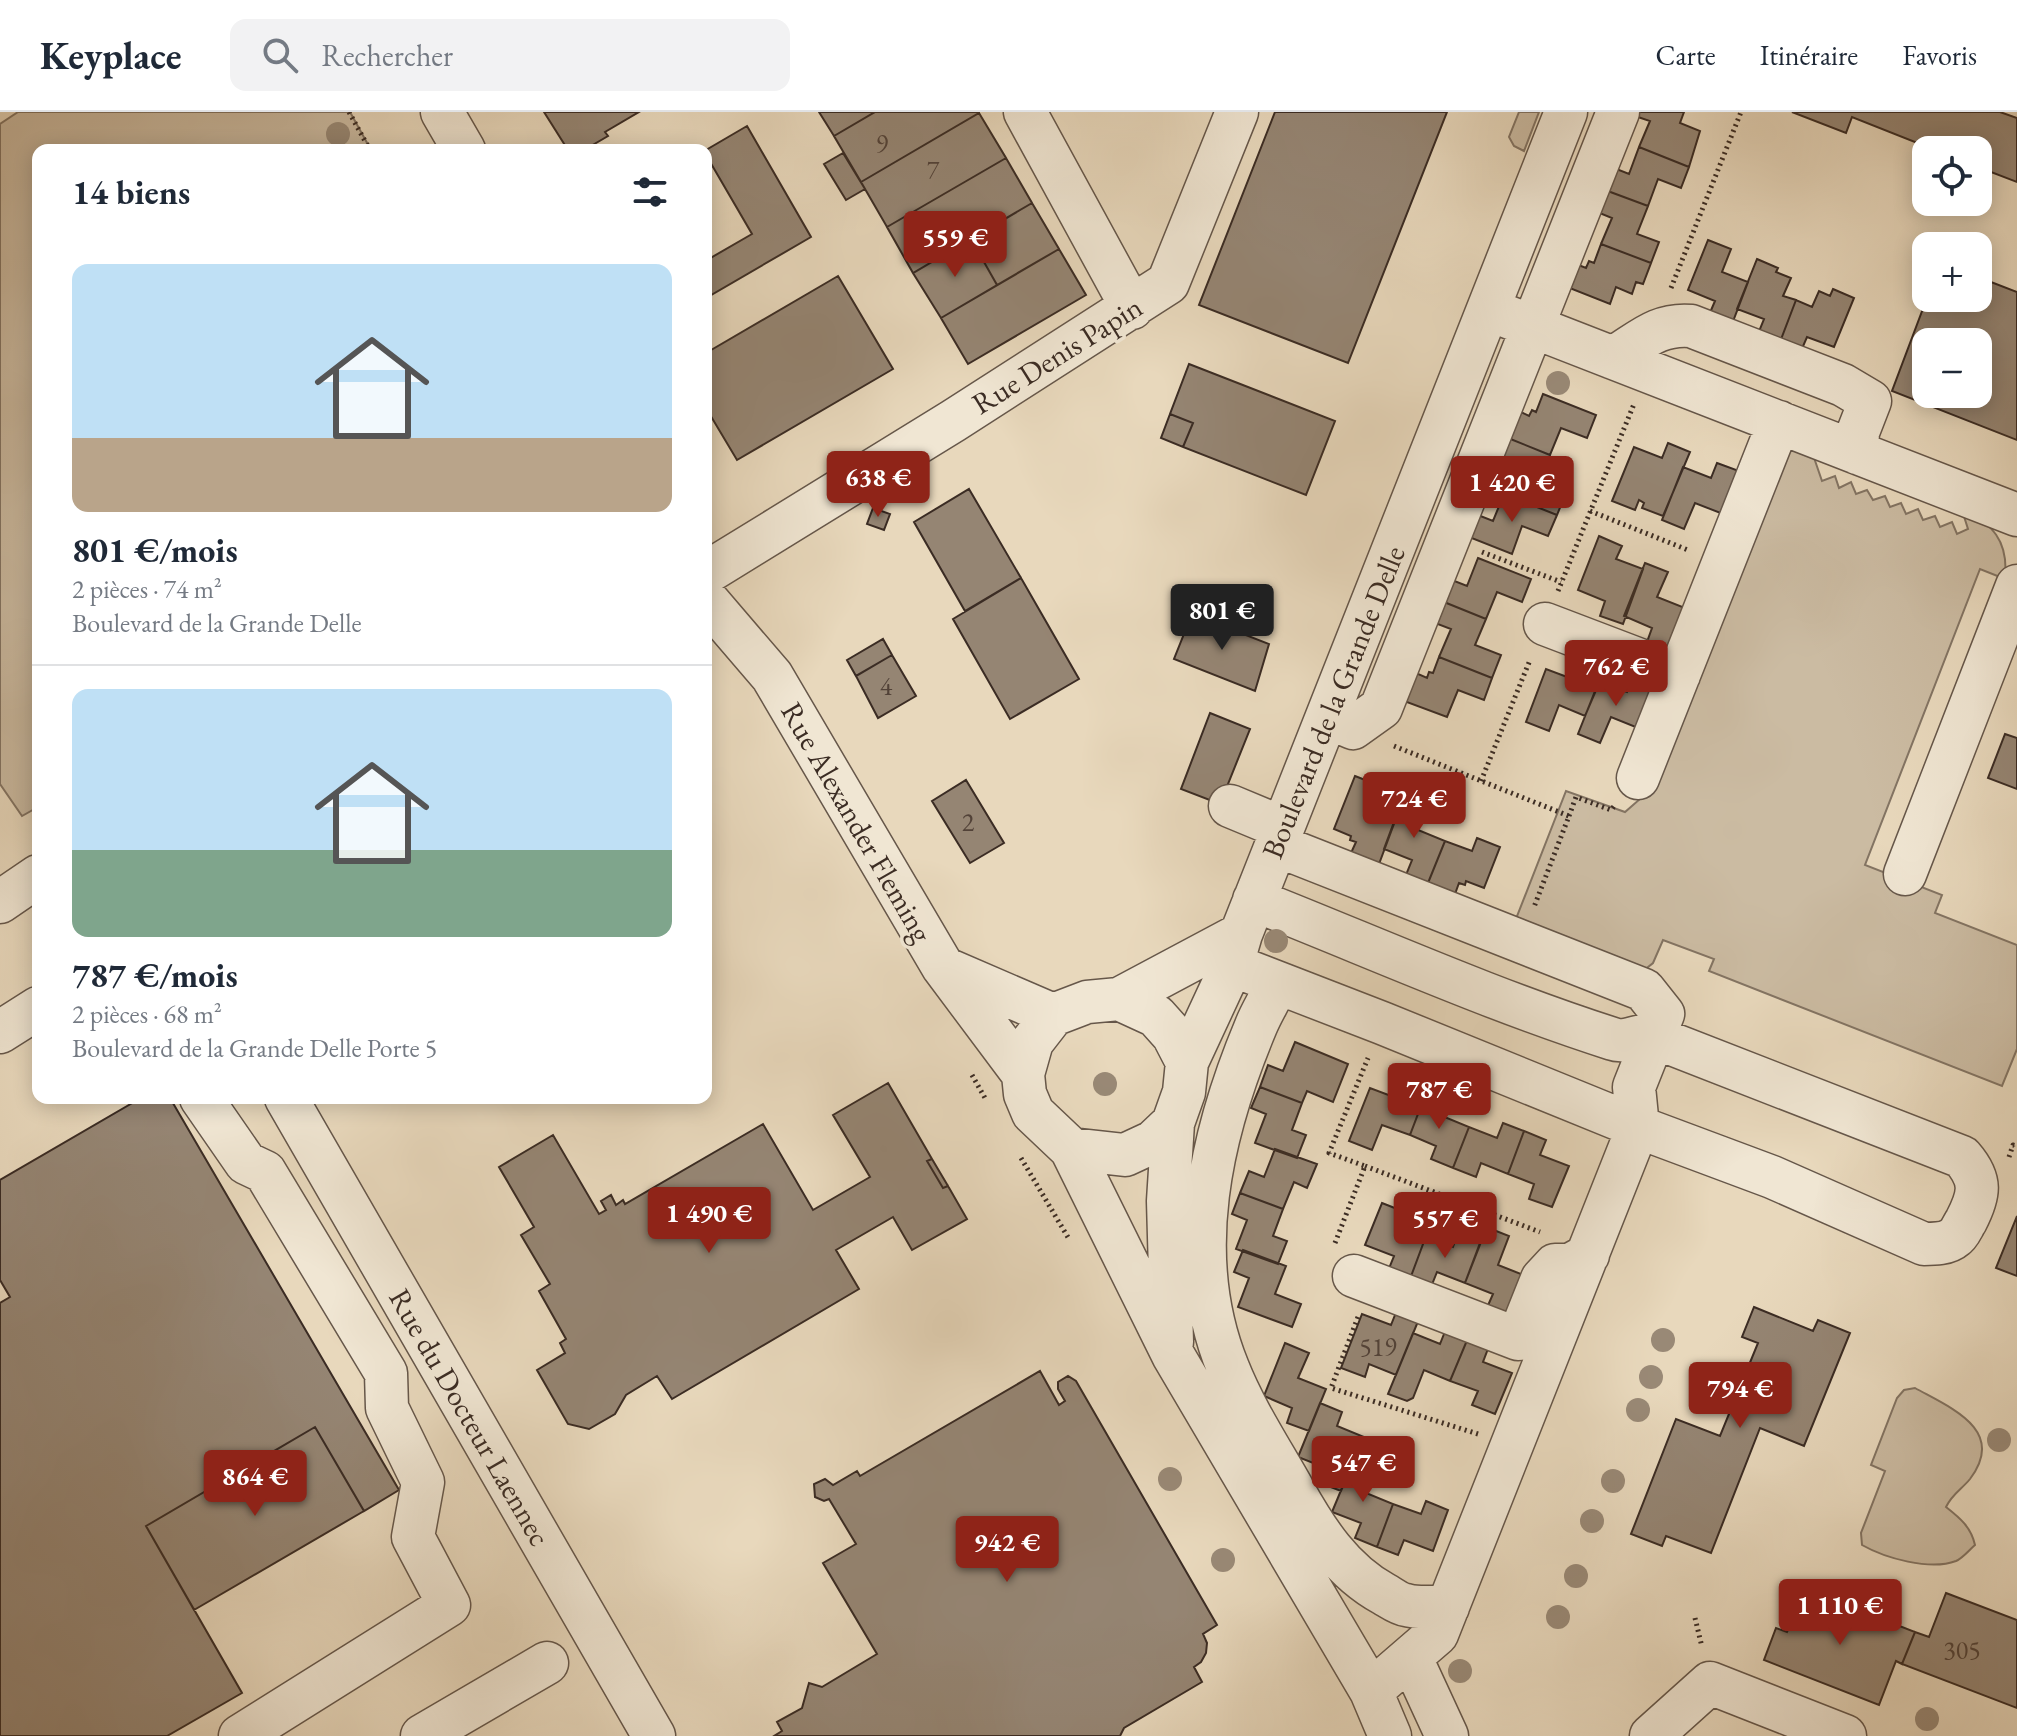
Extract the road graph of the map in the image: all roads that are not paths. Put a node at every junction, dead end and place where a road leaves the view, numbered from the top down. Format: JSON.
{"nodes":[{"id":1,"x":442,"y":112,"type":"edge"},
{"id":2,"x":1025,"y":112,"type":"edge"},
{"id":3,"x":1237,"y":112,"type":"edge"},
{"id":4,"x":1566,"y":112,"type":"edge"},
{"id":5,"x":1618,"y":112,"type":"edge"},
{"id":6,"x":461,"y":144,"type":"edge"},
{"id":7,"x":1132,"y":308,"type":"junction"},
{"id":8,"x":1488,"y":309,"type":"junction"},
{"id":9,"x":1532,"y":326,"type":"junction"},
{"id":10,"x":1630,"y":365,"type":"junction"},
{"id":11,"x":1779,"y":422,"type":"junction"},
{"id":12,"x":1857,"y":453,"type":"junction"},
{"id":13,"x":2017,"y":515,"type":"edge"},
{"id":14,"x":712,"y":569,"type":"edge"},
{"id":15,"x":2017,"y":586,"type":"edge"},
{"id":16,"x":712,"y":606,"type":"edge"},
{"id":17,"x":1545,"y":624,"type":"road end"},
{"id":18,"x":712,"y":634,"type":"edge"},
{"id":19,"x":1679,"y":675,"type":"junction"},
{"id":20,"x":772,"y":676,"type":"junction"},
{"id":21,"x":1340,"y":722,"type":"junction"},
{"id":22,"x":1638,"y":778,"type":"road end"},
{"id":23,"x":1230,"y":806,"type":"dead end"},
{"id":24,"x":1280,"y":836,"type":"junction"},
{"id":25,"x":1905,"y":874,"type":"dead end"},
{"id":26,"x":32,"y":880,"type":"edge"},
{"id":27,"x":0,"y":902,"type":"edge"},
{"id":28,"x":1242,"y":933,"type":"junction"},
{"id":29,"x":943,"y":967,"type":"junction"},
{"id":30,"x":1277,"y":983,"type":"junction"},
{"id":31,"x":1119,"y":999,"type":"junction"},
{"id":32,"x":32,"y":1012,"type":"edge"},
{"id":33,"x":1053,"y":1015,"type":"junction"},
{"id":34,"x":0,"y":1032,"type":"edge"},
{"id":35,"x":1654,"y":1037,"type":"junction"},
{"id":36,"x":1187,"y":1062,"type":"junction"},
{"id":37,"x":1023,"y":1074,"type":"junction"},
{"id":38,"x":205,"y":1104,"type":"edge"},
{"id":39,"x":289,"y":1104,"type":"edge"},
{"id":40,"x":1173,"y":1123,"type":"junction"},
{"id":41,"x":1638,"y":1127,"type":"junction"},
{"id":42,"x":1071,"y":1149,"type":"junction"},
{"id":43,"x":1571,"y":1260,"type":"junction"},
{"id":44,"x":1352,"y":1269,"type":"road end"},
{"id":45,"x":1173,"y":1355,"type":"junction"},
{"id":46,"x":1448,"y":1607,"type":"junction"},
{"id":47,"x":1411,"y":1658,"type":"junction"},
{"id":48,"x":547,"y":1663,"type":"dead end"},
{"id":49,"x":1371,"y":1691,"type":"junction"},
{"id":50,"x":1667,"y":1731,"type":"edge"},
{"id":51,"x":431,"y":1734,"type":"edge"},
{"id":52,"x":240,"y":1736,"type":"edge"},
{"id":53,"x":654,"y":1736,"type":"edge"},
{"id":54,"x":1390,"y":1736,"type":"edge"},
{"id":55,"x":1447,"y":1736,"type":"edge"},
{"id":56,"x":1845,"y":1736,"type":"edge"}],
"edges":[{"from":1,"to":6,"type":"street"},
{"from":2,"to":7,"type":"street"},
{"from":3,"to":7,"type":"street","name":"Rue Denis Papin"},
{"from":4,"to":8,"type":"street","name":"Boulevard de la Grande Delle"},
{"from":5,"to":9,"type":"street"},
{"from":7,"to":14,"type":"street","name":"Rue Denis Papin"},
{"from":8,"to":9,"type":"street"},
{"from":8,"to":21,"type":"street","name":"Boulevard de la Grande Delle"},
{"from":9,"to":10,"type":"street"},
{"from":9,"to":21,"type":"street"},
{"from":10,"to":11,"type":"street"},
{"from":10,"to":12,"type":"street"},
{"from":11,"to":12,"type":"street"},
{"from":11,"to":19,"type":"street"},
{"from":12,"to":13,"type":"street"},
{"from":15,"to":25,"type":"street"},
{"from":16,"to":20,"type":"street","name":"Rue Alexander Fleming"},
{"from":17,"to":19,"type":"street"},
{"from":18,"to":20,"type":"street","name":"Rue Alexander Fleming"},
{"from":19,"to":22,"type":"street"},
{"from":20,"to":29,"type":"street","name":"Rue Alexander Fleming"},
{"from":21,"to":24,"type":"street","name":"Boulevard de la Grande Delle"},
{"from":23,"to":24,"type":"street"},
{"from":24,"to":28,"type":"street","name":"Boulevard de la Grande Delle"},
{"from":24,"to":35,"type":"street"},
{"from":26,"to":27,"type":"street"},
{"from":28,"to":30,"type":"street"},
{"from":28,"to":31,"type":"street"},
{"from":28,"to":35,"type":"street"},
{"from":28,"to":36,"type":"street","name":"Boulevard de la Grande Delle"},
{"from":29,"to":33,"type":"street","name":"Rue Alexander Fleming"},
{"from":29,"to":37,"type":"street","name":"Rue Alexander Fleming"},
{"from":30,"to":41,"type":"street"},
{"from":30,"to":46,"type":"street"},
{"from":31,"to":33,"type":"street"},
{"from":31,"to":36,"type":"street"},
{"from":32,"to":34,"type":"street"},
{"from":33,"to":37,"type":"street"},
{"from":35,"to":41,"type":"street"},
{"from":35,"to":41,"type":"street"},
{"from":36,"to":40,"type":"street"},
{"from":37,"to":42,"type":"street"},
{"from":38,"to":52,"type":"street"},
{"from":39,"to":53,"type":"street","name":"Rue du Docteur Laennec"},
{"from":40,"to":42,"type":"street"},
{"from":40,"to":45,"type":"street"},
{"from":41,"to":43,"type":"street"},
{"from":42,"to":45,"type":"street"},
{"from":43,"to":44,"type":"street"},
{"from":43,"to":46,"type":"street"},
{"from":45,"to":49,"type":"street"},
{"from":46,"to":47,"type":"street"},
{"from":47,"to":49,"type":"street"},
{"from":47,"to":55,"type":"street"},
{"from":48,"to":51,"type":"street"},
{"from":49,"to":54,"type":"street"},
{"from":50,"to":56,"type":"street"}]}
